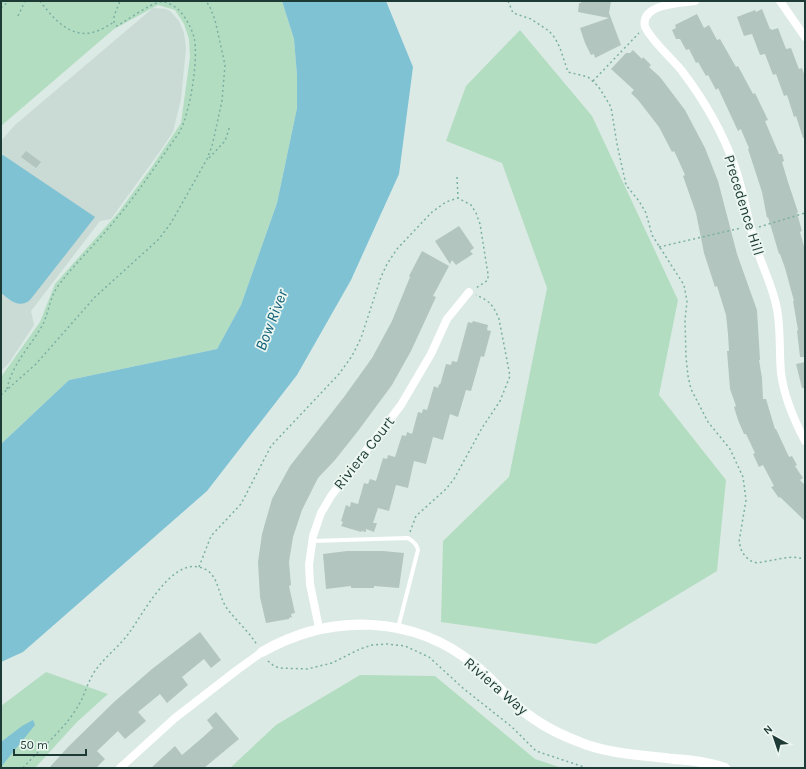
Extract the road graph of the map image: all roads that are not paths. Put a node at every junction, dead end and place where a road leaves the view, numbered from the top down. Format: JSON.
{"nodes":[{"id":1,"x":695,"y":1,"type":"edge"},
{"id":2,"x":780,"y":1,"type":"edge"},
{"id":3,"x":805,"y":37,"type":"edge"},
{"id":4,"x":469,"y":292,"type":"road end"},
{"id":5,"x":804,"y":437,"type":"edge"},
{"id":6,"x":312,"y":541,"type":"junction"},
{"id":7,"x":319,"y":628,"type":"junction"},
{"id":8,"x":398,"y":628,"type":"junction"},
{"id":9,"x":262,"y":652,"type":"joint"},
{"id":10,"x":120,"y":768,"type":"edge"},
{"id":11,"x":724,"y":768,"type":"edge"}],
"edges":[{"from":1,"to":5,"type":"street","name":"Precedence Hill"},
{"from":2,"to":3,"type":"street"},
{"from":4,"to":6,"type":"street","name":"Riviera Court"},
{"from":6,"to":7,"type":"street","name":"Riviera Court"},
{"from":6,"to":8,"type":"lane"},
{"from":7,"to":8,"type":"street","name":"Riviera Way"},
{"from":7,"to":9,"type":"street","name":"Riviera Way"},
{"from":8,"to":11,"type":"street","name":"Riviera Way"},
{"from":9,"to":10,"type":"street","name":"Riviera Way"}]}
